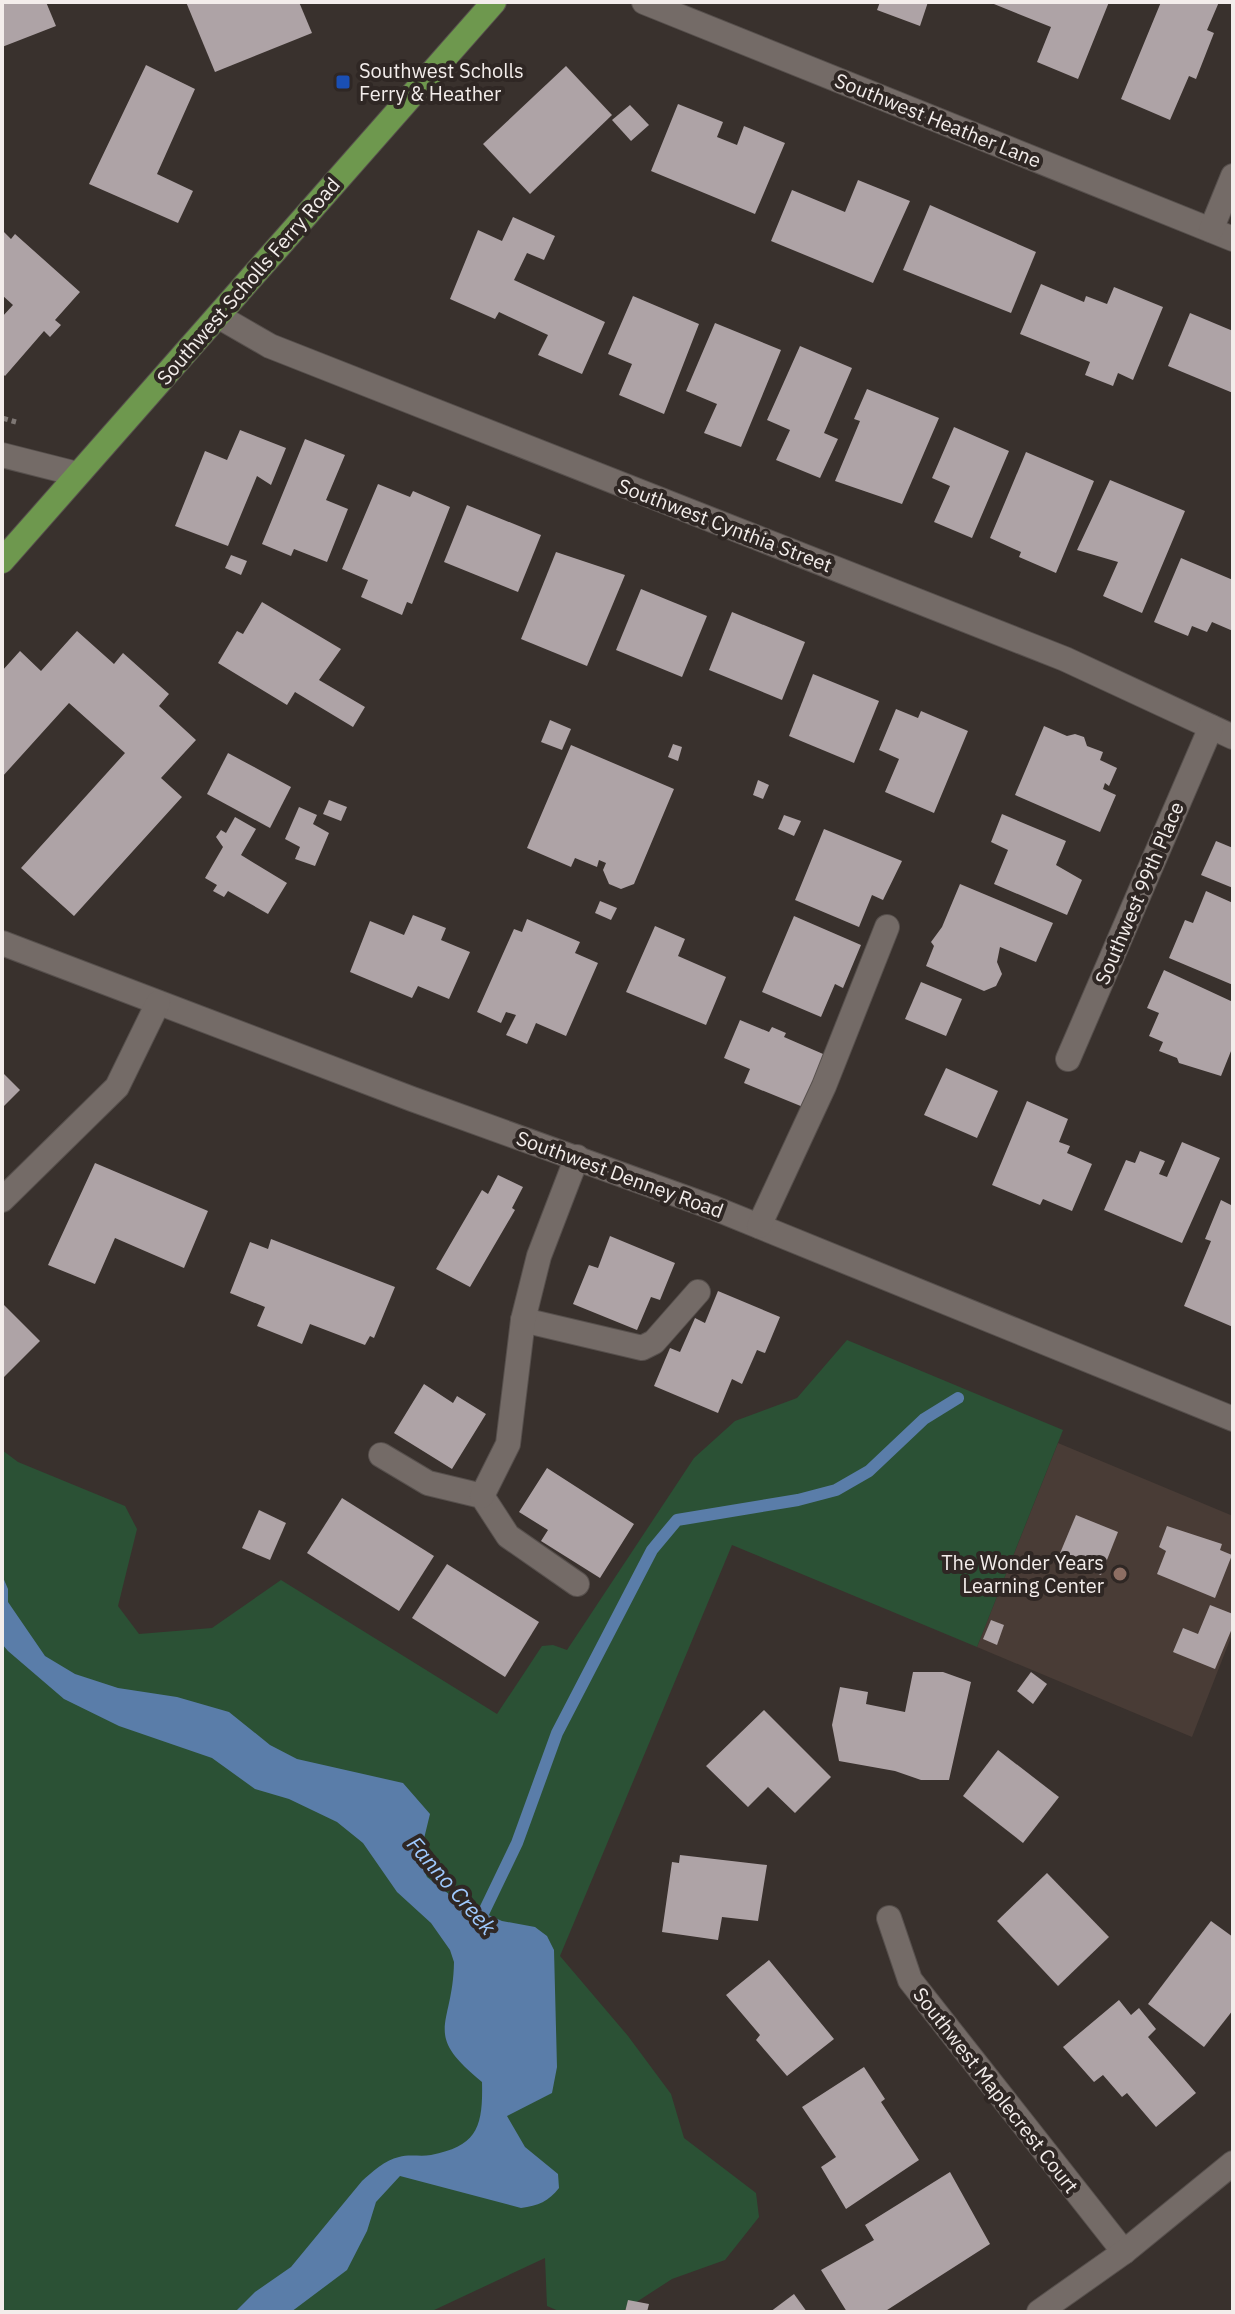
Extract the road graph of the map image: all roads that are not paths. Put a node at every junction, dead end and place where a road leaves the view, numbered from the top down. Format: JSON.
{"nodes":[{"id":1,"x":494,"y":2,"type":"edge"},
{"id":2,"x":644,"y":2,"type":"edge"},
{"id":3,"x":1233,"y":176,"type":"edge"},
{"id":4,"x":1222,"y":234,"type":"edge"},
{"id":5,"x":218,"y":316,"type":"junction"},
{"id":6,"x":2,"y":455,"type":"edge"},
{"id":7,"x":77,"y":474,"type":"junction"},
{"id":8,"x":2,"y":561,"type":"edge"},
{"id":9,"x":1222,"y":732,"type":"edge"},
{"id":10,"x":887,"y":927,"type":"dead end"},
{"id":11,"x":2,"y":943,"type":"edge"},
{"id":12,"x":158,"y":1003,"type":"junction"},
{"id":13,"x":1068,"y":1059,"type":"dead end"},
{"id":14,"x":577,"y":1157,"type":"junction"},
{"id":15,"x":2,"y":1200,"type":"edge"},
{"id":16,"x":759,"y":1226,"type":"junction"},
{"id":17,"x":698,"y":1292,"type":"dead end"},
{"id":18,"x":523,"y":1320,"type":"junction"},
{"id":19,"x":1233,"y":1419,"type":"edge"},
{"id":20,"x":381,"y":1455,"type":"dead end"},
{"id":21,"x":482,"y":1496,"type":"junction"},
{"id":22,"x":577,"y":1584,"type":"dead end"},
{"id":23,"x":889,"y":1918,"type":"dead end"},
{"id":24,"x":1233,"y":2163,"type":"edge"},
{"id":25,"x":1124,"y":2252,"type":"junction"},
{"id":26,"x":1039,"y":2312,"type":"edge"}],
"edges":[{"from":1,"to":5,"type":"main road","name":"Southwest Scholls Ferry Road"},
{"from":2,"to":4,"type":"street","name":"Southwest Heather Lane"},
{"from":3,"to":4,"type":"street"},
{"from":5,"to":7,"type":"main road","name":"Southwest Scholls Ferry Road"},
{"from":5,"to":9,"type":"street","name":"Southwest Cynthia Street"},
{"from":6,"to":7,"type":"street"},
{"from":7,"to":8,"type":"main road","name":"Southwest Scholls Ferry Road"},
{"from":9,"to":13,"type":"street","name":"Southwest 99th Place"},
{"from":10,"to":16,"type":"street"},
{"from":11,"to":12,"type":"street","name":"Southwest Denney Road"},
{"from":12,"to":14,"type":"street","name":"Southwest Denney Road"},
{"from":12,"to":15,"type":"street"},
{"from":14,"to":16,"type":"street","name":"Southwest Denney Road"},
{"from":14,"to":18,"type":"street"},
{"from":16,"to":19,"type":"street","name":"Southwest Denney Road"},
{"from":17,"to":18,"type":"street"},
{"from":18,"to":21,"type":"street"},
{"from":20,"to":21,"type":"street"},
{"from":21,"to":22,"type":"street"},
{"from":23,"to":25,"type":"street","name":"Southwest Maplecrest Court"},
{"from":24,"to":25,"type":"street"},
{"from":25,"to":26,"type":"street"}]}
